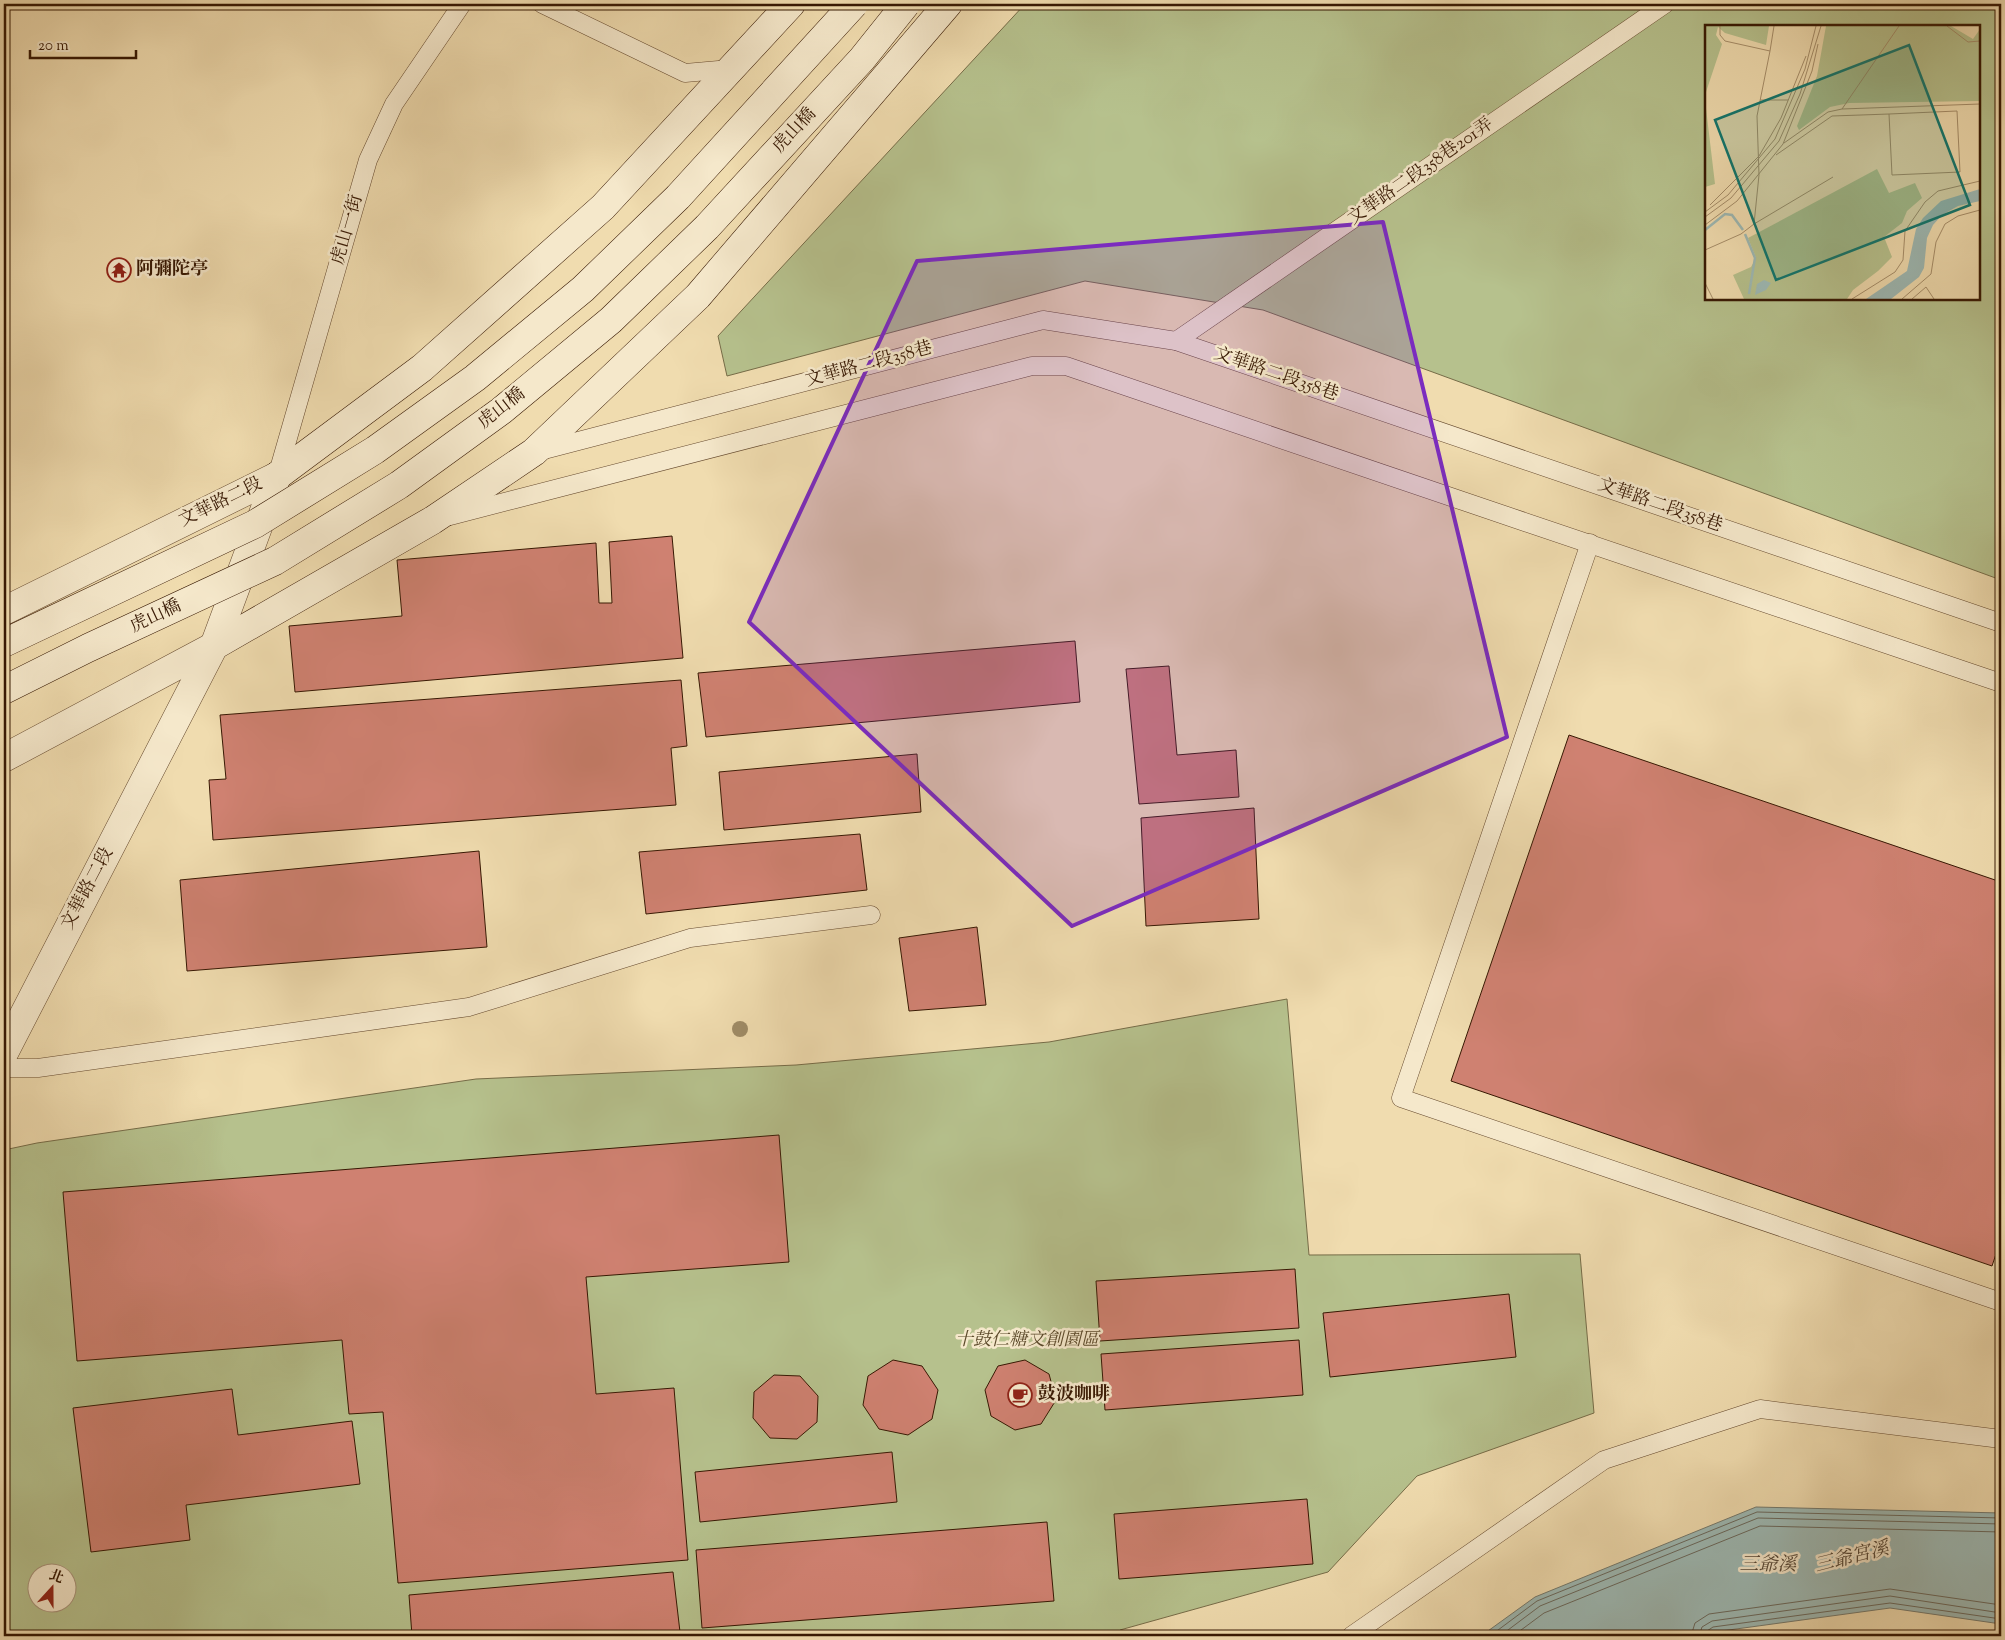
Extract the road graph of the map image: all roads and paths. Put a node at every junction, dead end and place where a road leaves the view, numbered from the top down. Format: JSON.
{"nodes":[{"id":1,"x":462,"y":4,"type":"edge"},
{"id":2,"x":542,"y":4,"type":"edge"},
{"id":3,"x":791,"y":4,"type":"edge"},
{"id":4,"x":854,"y":4,"type":"edge"},
{"id":5,"x":906,"y":4,"type":"edge"},
{"id":6,"x":948,"y":4,"type":"edge"},
{"id":7,"x":1665,"y":4,"type":"edge"},
{"id":8,"x":730,"y":69,"type":"junction"},
{"id":9,"x":1176,"y":341,"type":"junction"},
{"id":10,"x":534,"y":452,"type":"junction"},
{"id":11,"x":277,"y":476,"type":"junction"},
{"id":12,"x":433,"y":520,"type":"junction"},
{"id":13,"x":1590,"y":543,"type":"junction"},
{"id":14,"x":4,"y":612,"type":"edge"},
{"id":15,"x":2001,"y":623,"type":"edge"},
{"id":16,"x":4,"y":643,"type":"edge"},
{"id":17,"x":214,"y":646,"type":"junction"},
{"id":18,"x":2001,"y":683,"type":"edge"},
{"id":19,"x":4,"y":690,"type":"edge"},
{"id":20,"x":4,"y":758,"type":"edge"},
{"id":21,"x":871,"y":915,"type":"dead end"},
{"id":22,"x":4,"y":1052,"type":"edge"},
{"id":23,"x":4,"y":1068,"type":"edge"},
{"id":24,"x":2001,"y":1302,"type":"edge"},
{"id":25,"x":2001,"y":1439,"type":"edge"},
{"id":26,"x":1351,"y":1636,"type":"edge"}],
"edges":[{"from":1,"to":11,"type":"lane","name":"虎山一街"},
{"from":2,"to":8,"type":"lane"},
{"from":3,"to":8,"type":"street"},
{"from":4,"to":16,"type":"street","bridge":true},
{"from":5,"to":19,"type":"street","name":"虎山橋","bridge":true},
{"from":6,"to":10,"type":"street"},
{"from":7,"to":9,"type":"lane","name":"文華路二段358巷201弄"},
{"from":8,"to":11,"type":"street"},
{"from":9,"to":10,"type":"lane","name":"文華路二段358巷"},
{"from":9,"to":15,"type":"lane","name":"文華路二段358巷"},
{"from":10,"to":12,"type":"street"},
{"from":11,"to":14,"type":"street","name":"文華路二段"},
{"from":11,"to":17,"type":"street","name":"文華路二段"},
{"from":12,"to":13,"type":"lane"},
{"from":12,"to":17,"type":"street"},
{"from":13,"to":18,"type":"lane"},
{"from":13,"to":24,"type":"lane"},
{"from":17,"to":20,"type":"street"},
{"from":17,"to":22,"type":"street","name":"文華路二段"},
{"from":21,"to":23,"type":"lane"},
{"from":25,"to":26,"type":"lane"}]}
